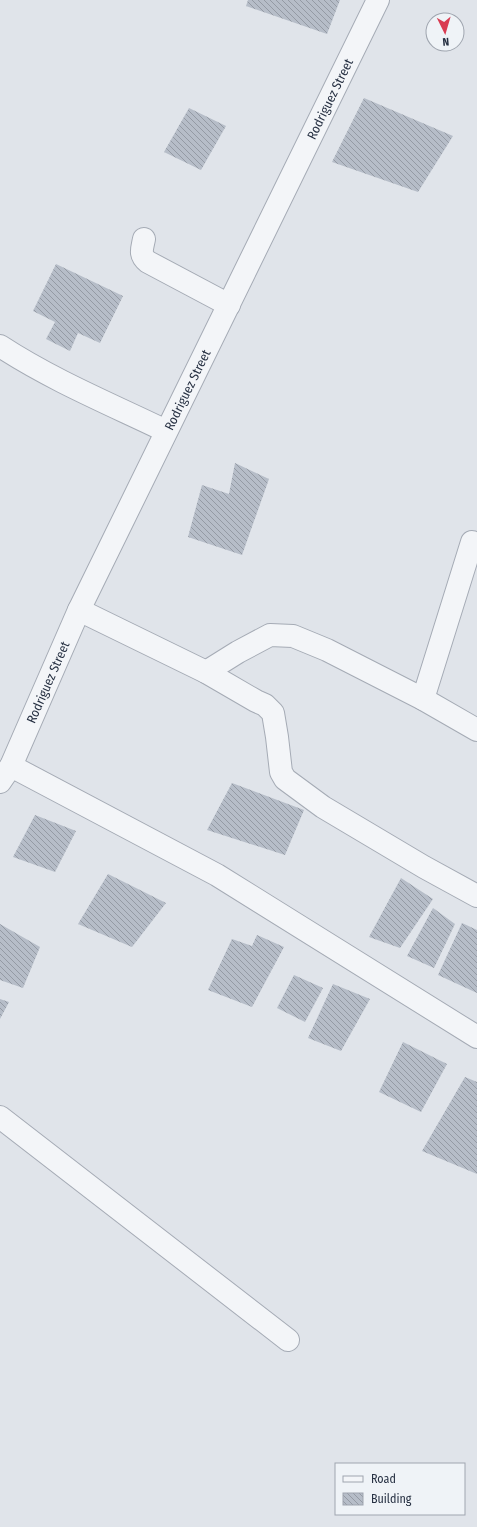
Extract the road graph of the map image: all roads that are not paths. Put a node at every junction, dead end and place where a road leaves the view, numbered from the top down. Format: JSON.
{"nodes":[{"id":1,"x":378,"y":0,"type":"edge"},
{"id":2,"x":144,"y":239,"type":"dead end"},
{"id":3,"x":230,"y":305,"type":"junction"},
{"id":4,"x":0,"y":346,"type":"edge"},
{"id":5,"x":166,"y":431,"type":"junction"},
{"id":6,"x":472,"y":542,"type":"dead end"},
{"id":7,"x":79,"y":610,"type":"junction"},
{"id":8,"x":206,"y":672,"type":"junction"},
{"id":9,"x":423,"y":700,"type":"junction"},
{"id":10,"x":477,"y":730,"type":"edge"},
{"id":11,"x":5,"y":774,"type":"edge"},
{"id":12,"x":477,"y":896,"type":"edge"},
{"id":13,"x":477,"y":1037,"type":"edge"},
{"id":14,"x":0,"y":1117,"type":"edge"},
{"id":15,"x":288,"y":1340,"type":"dead end"}],
"edges":[{"from":1,"to":3,"type":"street","name":"Rodriguez Street"},
{"from":2,"to":3,"type":"street"},
{"from":3,"to":5,"type":"street","name":"Rodriguez Street"},
{"from":4,"to":5,"type":"street"},
{"from":5,"to":7,"type":"street","name":"Rodriguez Street"},
{"from":6,"to":9,"type":"street"},
{"from":7,"to":8,"type":"street"},
{"from":7,"to":11,"type":"street","name":"Rodriguez Street"},
{"from":8,"to":9,"type":"street"},
{"from":8,"to":12,"type":"street"},
{"from":9,"to":10,"type":"street"},
{"from":11,"to":13,"type":"street"},
{"from":14,"to":15,"type":"street"}]}
